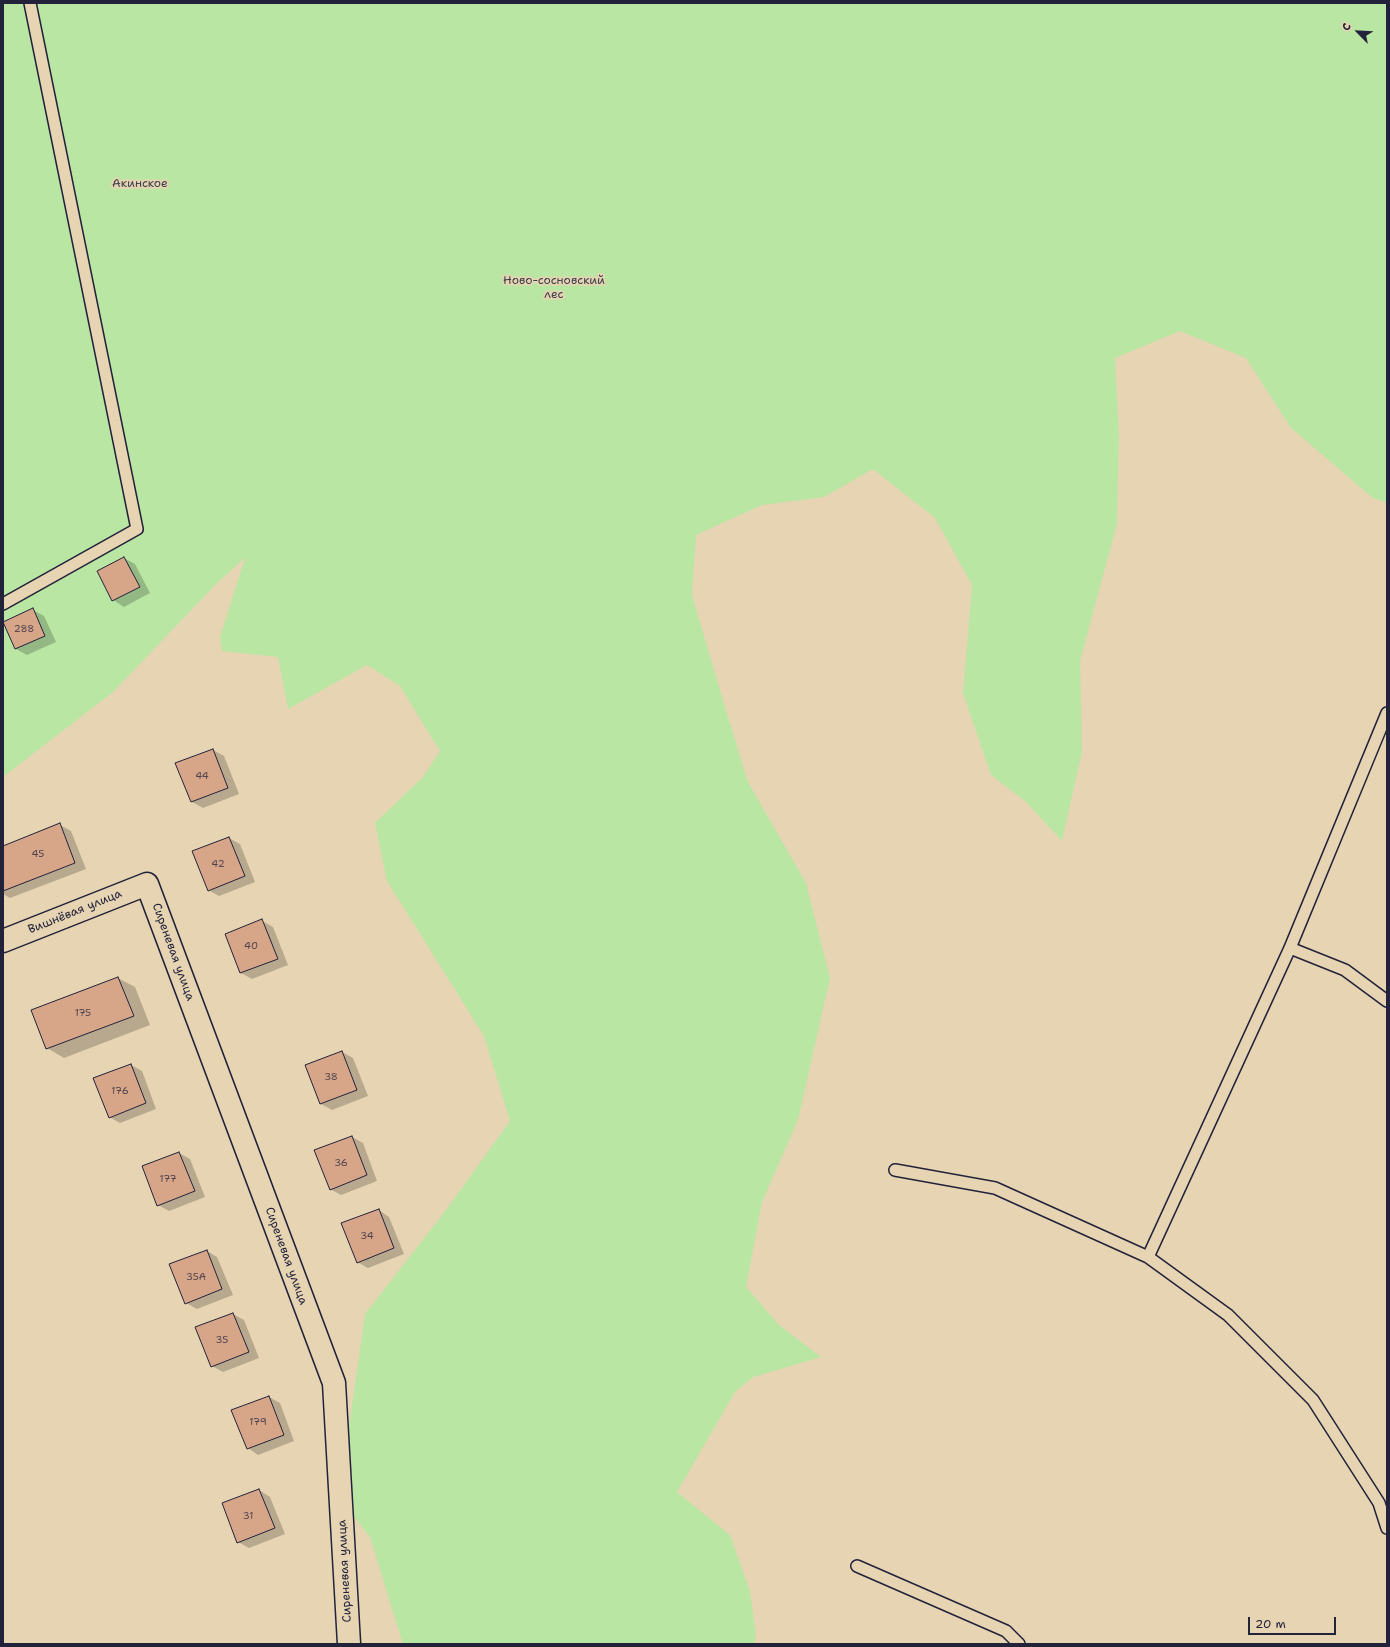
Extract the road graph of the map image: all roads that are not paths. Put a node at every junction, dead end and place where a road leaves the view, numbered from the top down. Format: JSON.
{"nodes":[{"id":1,"x":30,"y":3,"type":"edge"},
{"id":2,"x":3,"y":604,"type":"edge"},
{"id":3,"x":1387,"y":713,"type":"edge"},
{"id":4,"x":147,"y":884,"type":"joint"},
{"id":5,"x":3,"y":941,"type":"edge"},
{"id":6,"x":1290,"y":948,"type":"junction"},
{"id":7,"x":1387,"y":1001,"type":"edge"},
{"id":8,"x":895,"y":1170,"type":"dead end"},
{"id":9,"x":1148,"y":1257,"type":"junction"},
{"id":10,"x":1387,"y":1528,"type":"edge"},
{"id":11,"x":857,"y":1566,"type":"dead end"},
{"id":12,"x":349,"y":1644,"type":"edge"},
{"id":13,"x":1019,"y":1644,"type":"edge"}],
"edges":[{"from":1,"to":2,"type":"lane"},
{"from":3,"to":6,"type":"lane"},
{"from":4,"to":5,"type":"street","name":"Вишнёвая улица"},
{"from":4,"to":12,"type":"street","name":"Сиреневая улица"},
{"from":6,"to":7,"type":"lane"},
{"from":6,"to":9,"type":"lane"},
{"from":8,"to":9,"type":"lane"},
{"from":9,"to":10,"type":"lane"},
{"from":11,"to":13,"type":"lane"}]}
